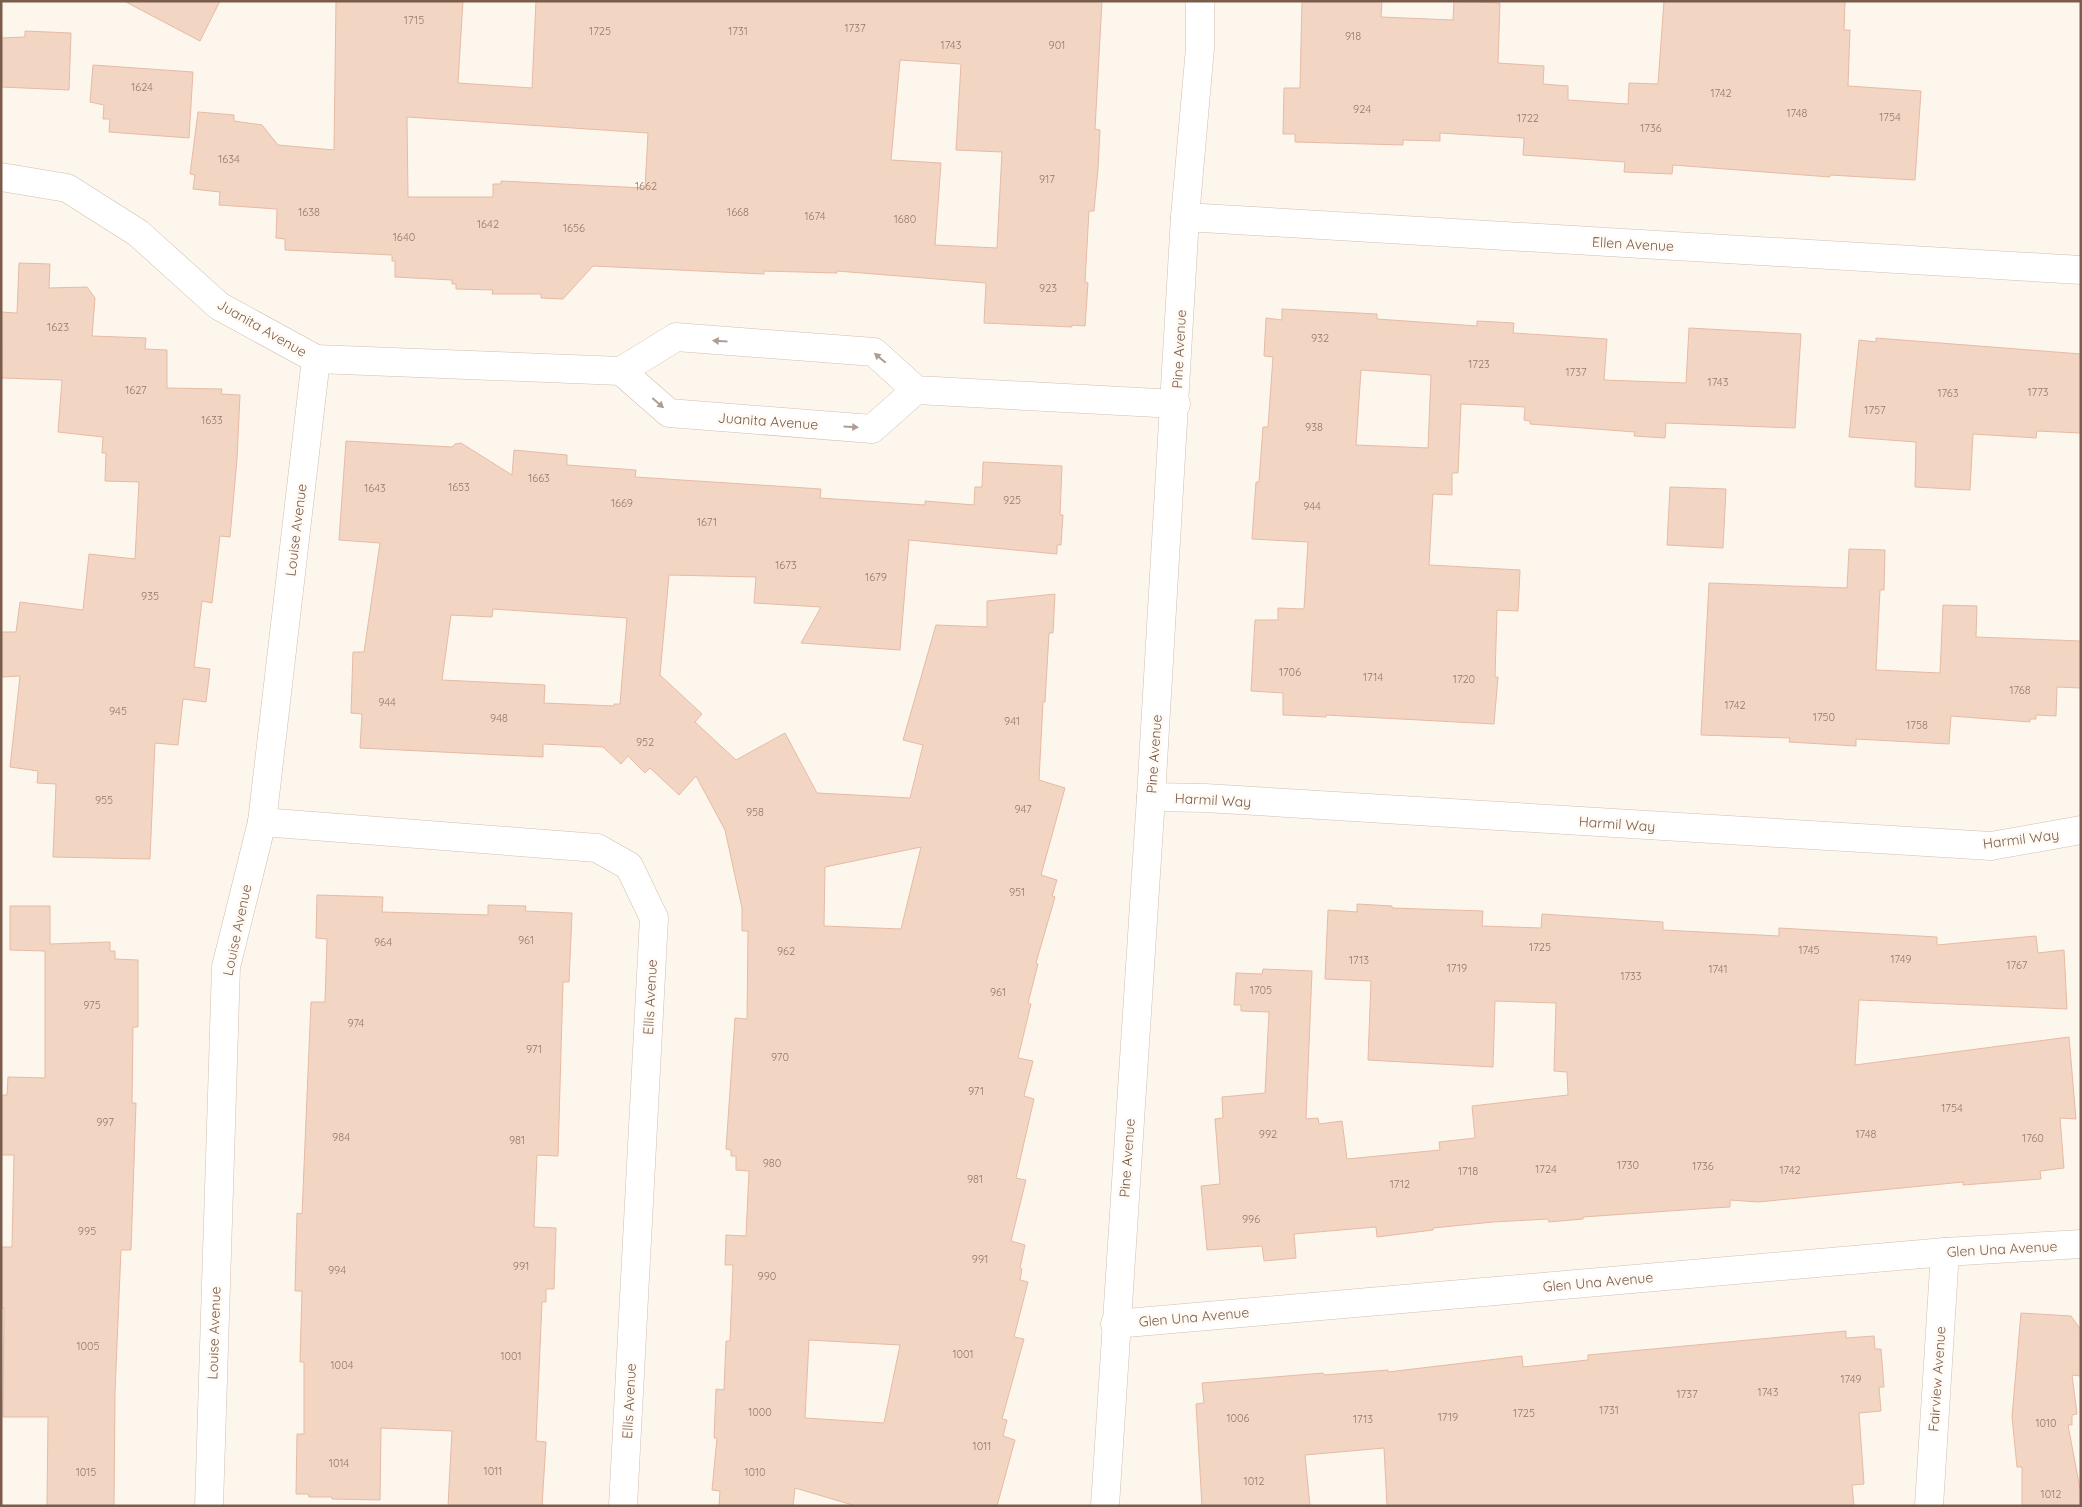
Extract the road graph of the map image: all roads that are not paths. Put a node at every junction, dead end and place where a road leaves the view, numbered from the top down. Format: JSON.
{"nodes":[{"id":1,"x":1200,"y":1,"type":"edge"},
{"id":2,"x":1,"y":178,"type":"edge"},
{"id":3,"x":1185,"y":217,"type":"junction"},
{"id":4,"x":2081,"y":270,"type":"edge"},
{"id":5,"x":316,"y":359,"type":"junction"},
{"id":6,"x":621,"y":371,"type":"junction"},
{"id":7,"x":916,"y":390,"type":"junction"},
{"id":8,"x":1176,"y":404,"type":"junction"},
{"id":9,"x":1151,"y":797,"type":"junction"},
{"id":10,"x":262,"y":822,"type":"junction"},
{"id":11,"x":2081,"y":830,"type":"edge"},
{"id":12,"x":2081,"y":1244,"type":"edge"},
{"id":13,"x":1945,"y":1252,"type":"junction"},
{"id":14,"x":1115,"y":1324,"type":"junction"},
{"id":15,"x":209,"y":1506,"type":"edge"},
{"id":16,"x":623,"y":1506,"type":"edge"},
{"id":17,"x":1104,"y":1506,"type":"edge"},
{"id":18,"x":1929,"y":1506,"type":"edge"}],
"edges":[{"from":1,"to":3,"type":"street","name":"Pine Avenue"},
{"from":2,"to":5,"type":"street","name":"Juanita Avenue"},
{"from":3,"to":4,"type":"street","name":"Ellen Avenue"},
{"from":3,"to":8,"type":"street","name":"Pine Avenue"},
{"from":5,"to":6,"type":"street","name":"Juanita Avenue"},
{"from":5,"to":10,"type":"street","name":"Louise Avenue"},
{"from":7,"to":6,"type":"street","one_way":true},
{"from":6,"to":7,"type":"street","name":"Juanita Avenue","one_way":true},
{"from":7,"to":8,"type":"street"},
{"from":8,"to":9,"type":"street","name":"Pine Avenue"},
{"from":9,"to":11,"type":"street","name":"Harmil Way"},
{"from":9,"to":14,"type":"street","name":"Pine Avenue"},
{"from":10,"to":15,"type":"street","name":"Louise Avenue"},
{"from":10,"to":16,"type":"street","name":"Ellis Avenue"},
{"from":12,"to":13,"type":"street","name":"Glen Una Avenue"},
{"from":13,"to":14,"type":"street","name":"Glen Una Avenue"},
{"from":13,"to":18,"type":"street","name":"Fairview Avenue"},
{"from":14,"to":17,"type":"street","name":"Pine Avenue"}]}
